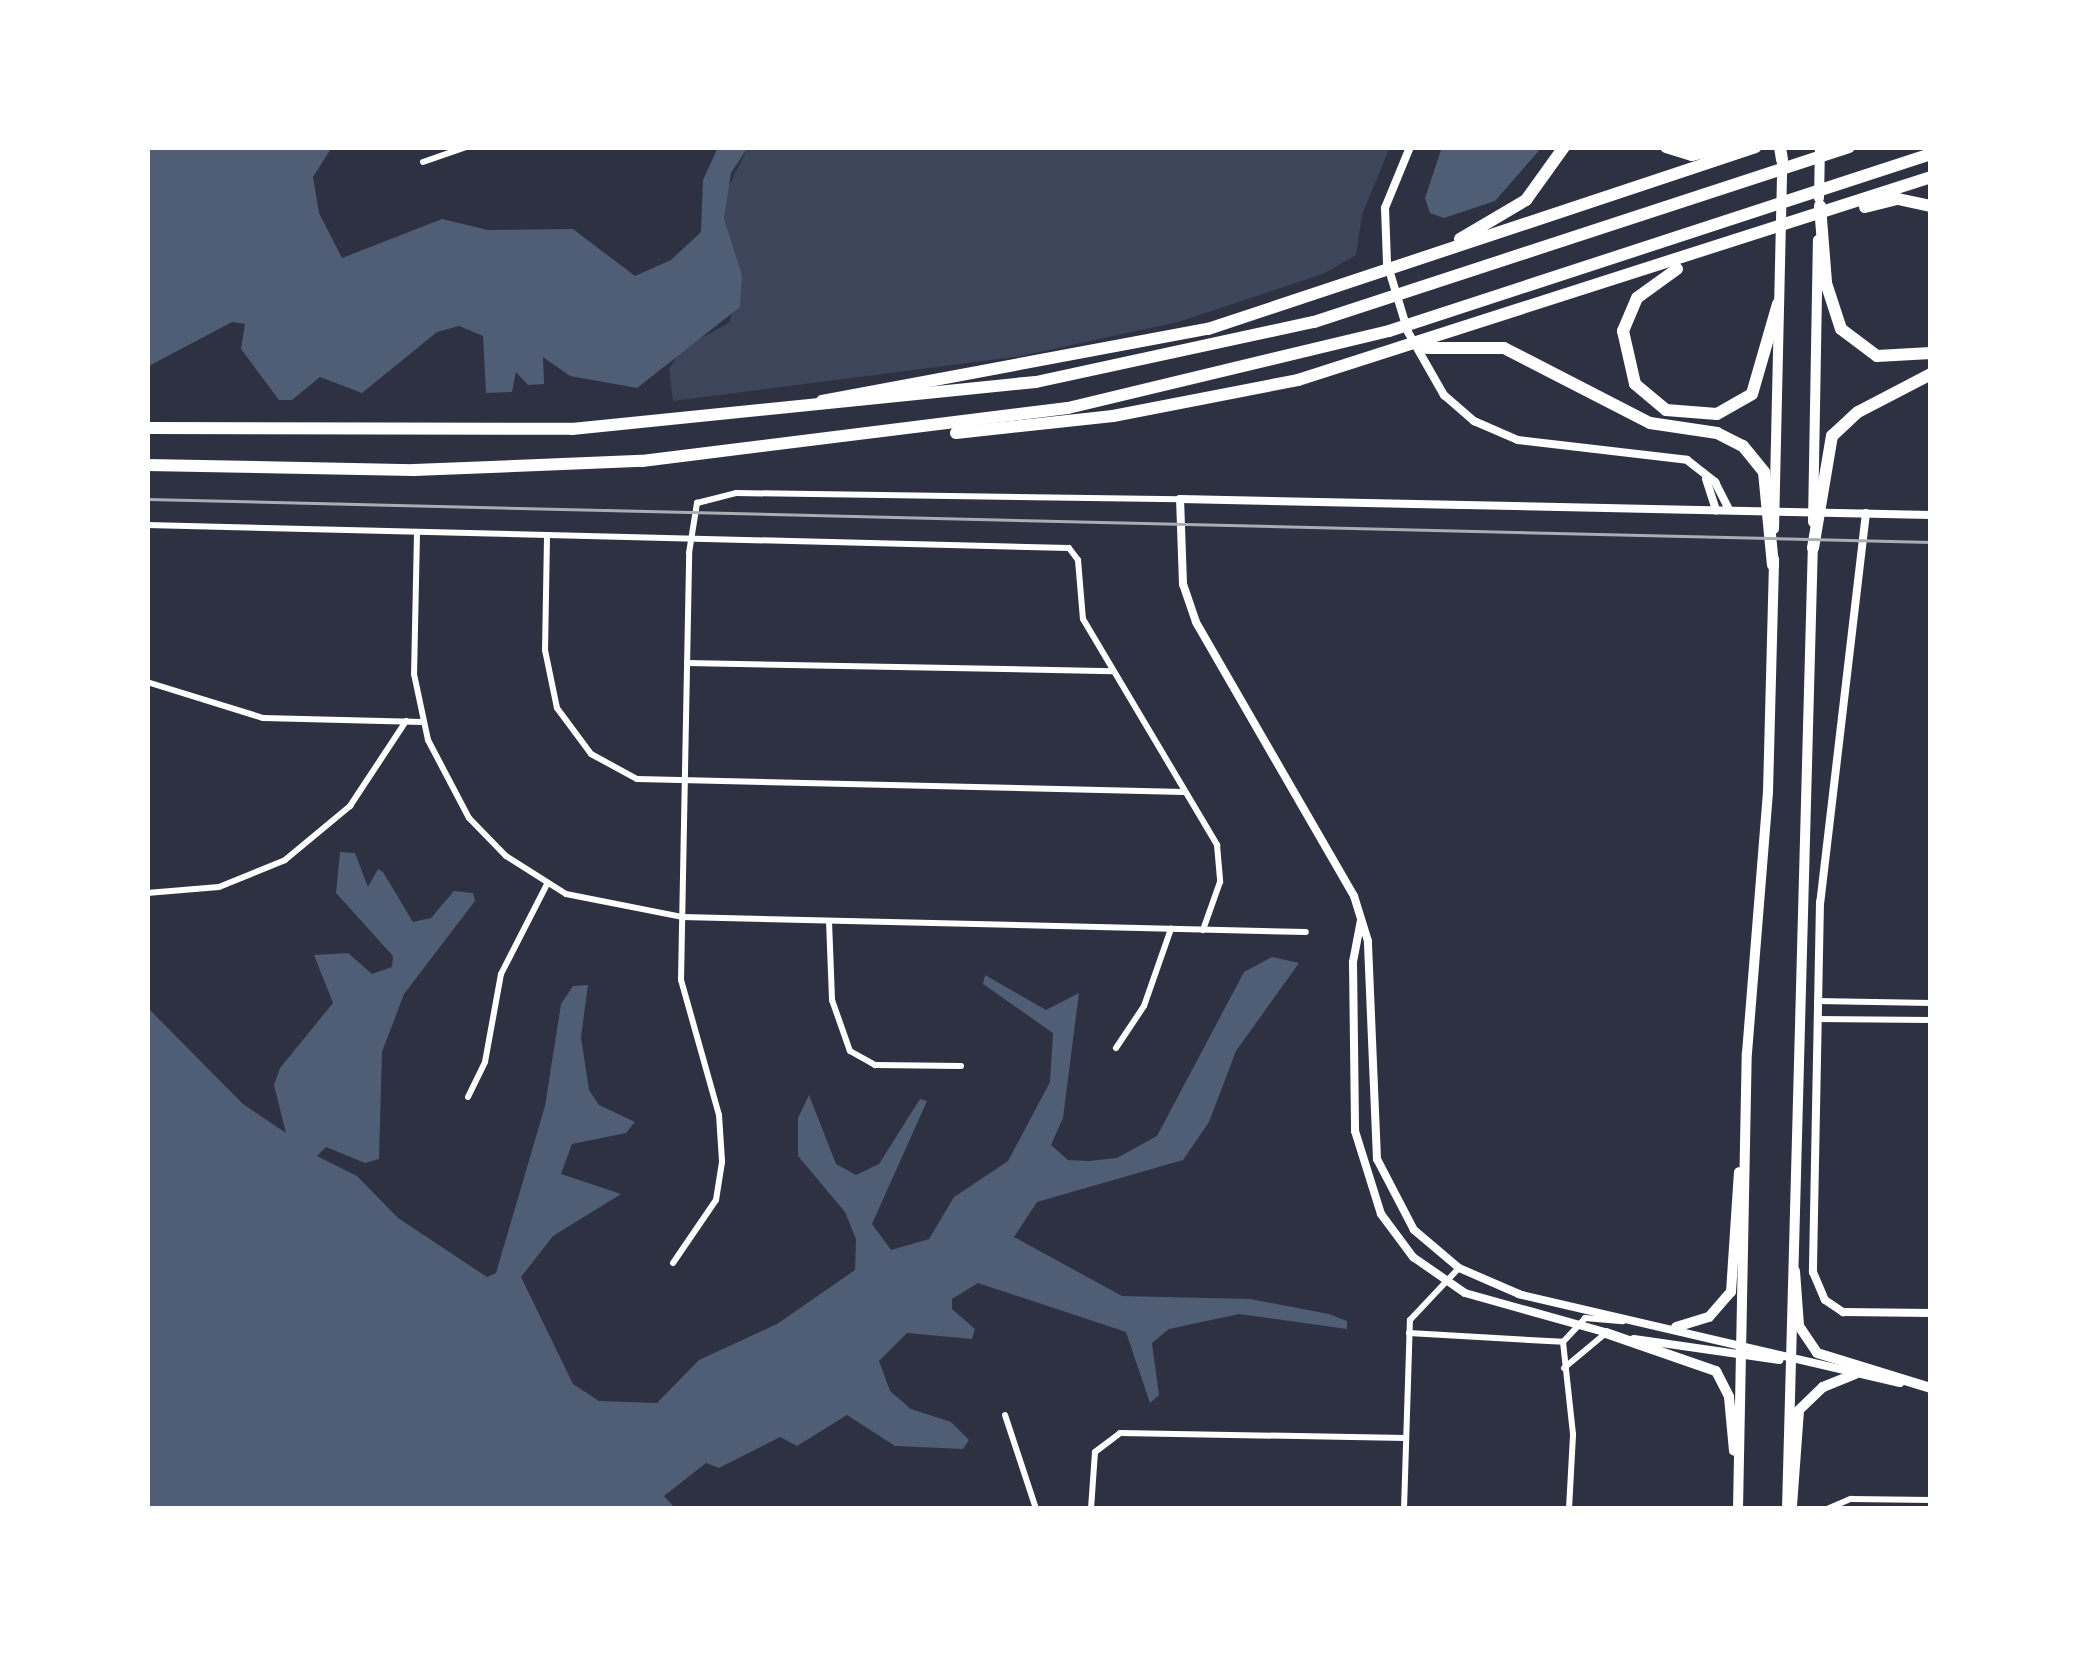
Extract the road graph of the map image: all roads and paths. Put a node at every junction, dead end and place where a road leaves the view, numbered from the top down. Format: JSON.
{"nodes":[{"id":1,"x":466,"y":147,"type":"edge"},
{"id":2,"x":1410,"y":147,"type":"edge"},
{"id":3,"x":1564,"y":147,"type":"edge"},
{"id":4,"x":1666,"y":147,"type":"edge"},
{"id":5,"x":1731,"y":147,"type":"edge"},
{"id":6,"x":1756,"y":147,"type":"edge"},
{"id":7,"x":1849,"y":147,"type":"edge"},
{"id":8,"x":1820,"y":150,"type":"edge"},
{"id":9,"x":1782,"y":152,"type":"edge"},
{"id":10,"x":1931,"y":154,"type":"edge"},
{"id":11,"x":423,"y":162,"type":"dead end"},
{"id":12,"x":1931,"y":177,"type":"edge"},
{"id":13,"x":1819,"y":192,"type":"joint"},
{"id":14,"x":1931,"y":206,"type":"edge"},
{"id":15,"x":1794,"y":222,"type":"junction"},
{"id":16,"x":1732,"y":243,"type":"junction"},
{"id":17,"x":1821,"y":260,"type":"junction"},
{"id":18,"x":1408,"y":265,"type":"junction"},
{"id":19,"x":1778,"y":304,"type":"junction"},
{"id":20,"x":1931,"y":353,"type":"edge"},
{"id":21,"x":1356,"y":364,"type":"junction"},
{"id":22,"x":1931,"y":374,"type":"edge"},
{"id":23,"x":720,"y":417,"type":"junction"},
{"id":24,"x":147,"y":428,"type":"edge"},
{"id":25,"x":889,"y":435,"type":"junction"},
{"id":26,"x":147,"y":465,"type":"edge"},
{"id":27,"x":1768,"y":468,"type":"junction"},
{"id":28,"x":1818,"y":468,"type":"junction"},
{"id":29,"x":1706,"y":477,"type":"junction"},
{"id":30,"x":1180,"y":499,"type":"junction"},
{"id":31,"x":1717,"y":510,"type":"junction"},
{"id":32,"x":1729,"y":510,"type":"junction"},
{"id":33,"x":1866,"y":513,"type":"junction"},
{"id":34,"x":1931,"y":515,"type":"edge"},
{"id":35,"x":147,"y":524,"type":"edge"},
{"id":36,"x":417,"y":533,"type":"junction"},
{"id":37,"x":547,"y":537,"type":"junction"},
{"id":38,"x":690,"y":539,"type":"junction"},
{"id":39,"x":1813,"y":548,"type":"joint"},
{"id":40,"x":1774,"y":572,"type":"joint"},
{"id":41,"x":687,"y":663,"type":"junction"},
{"id":42,"x":1113,"y":671,"type":"junction"},
{"id":43,"x":147,"y":682,"type":"edge"},
{"id":44,"x":406,"y":721,"type":"junction"},
{"id":45,"x":422,"y":722,"type":"junction"},
{"id":46,"x":685,"y":786,"type":"junction"},
{"id":47,"x":1185,"y":792,"type":"junction"},
{"id":48,"x":547,"y":884,"type":"junction"},
{"id":49,"x":147,"y":892,"type":"edge"},
{"id":50,"x":682,"y":917,"type":"junction"},
{"id":51,"x":1361,"y":920,"type":"junction"},
{"id":52,"x":830,"y":921,"type":"junction"},
{"id":53,"x":1171,"y":929,"type":"junction"},
{"id":54,"x":1203,"y":930,"type":"junction"},
{"id":55,"x":1306,"y":932,"type":"dead end"},
{"id":56,"x":1817,"y":1001,"type":"junction"},
{"id":57,"x":1900,"y":1002,"type":"junction"},
{"id":58,"x":1931,"y":1003,"type":"edge"},
{"id":59,"x":1816,"y":1019,"type":"junction"},
{"id":60,"x":1900,"y":1020,"type":"junction"},
{"id":61,"x":1931,"y":1020,"type":"edge"},
{"id":62,"x":1117,"y":1048,"type":"dead end"},
{"id":63,"x":961,"y":1066,"type":"dead end"},
{"id":64,"x":468,"y":1097,"type":"dead end"},
{"id":65,"x":1745,"y":1127,"type":"junction"},
{"id":66,"x":1790,"y":1226,"type":"junction"},
{"id":67,"x":674,"y":1263,"type":"dead end"},
{"id":68,"x":1459,"y":1268,"type":"junction"},
{"id":69,"x":1444,"y":1281,"type":"junction"},
{"id":70,"x":1931,"y":1313,"type":"edge"},
{"id":71,"x":1643,"y":1322,"type":"junction"},
{"id":72,"x":1570,"y":1325,"type":"junction"},
{"id":73,"x":1676,"y":1327,"type":"junction"},
{"id":74,"x":1408,"y":1333,"type":"junction"},
{"id":75,"x":1606,"y":1333,"type":"junction"},
{"id":76,"x":1563,"y":1342,"type":"junction"},
{"id":77,"x":1742,"y":1343,"type":"junction"},
{"id":78,"x":1742,"y":1358,"type":"junction"},
{"id":79,"x":1787,"y":1360,"type":"junction"},
{"id":80,"x":1564,"y":1368,"type":"junction"},
{"id":81,"x":1855,"y":1374,"type":"junction"},
{"id":82,"x":1931,"y":1389,"type":"edge"},
{"id":83,"x":1005,"y":1415,"type":"dead end"},
{"id":84,"x":1406,"y":1438,"type":"junction"},
{"id":85,"x":1738,"y":1488,"type":"junction"},
{"id":86,"x":1931,"y":1500,"type":"edge"},
{"id":87,"x":1036,"y":1509,"type":"edge"},
{"id":88,"x":1091,"y":1509,"type":"edge"},
{"id":89,"x":1404,"y":1509,"type":"edge"},
{"id":90,"x":1569,"y":1509,"type":"edge"},
{"id":91,"x":1738,"y":1509,"type":"edge"},
{"id":92,"x":1789,"y":1509,"type":"edge"},
{"id":93,"x":1827,"y":1509,"type":"edge"}],
"edges":[{"from":1,"to":11,"type":"street"},
{"from":2,"to":29,"type":"street"},
{"from":3,"to":18,"type":"highway"},
{"from":4,"to":5,"type":"highway"},
{"from":6,"to":18,"type":"highway"},
{"from":7,"to":23,"type":"highway"},
{"from":8,"to":13,"type":"main road"},
{"from":9,"to":19,"type":"main road"},
{"from":10,"to":25,"type":"highway"},
{"from":12,"to":15,"type":"highway"},
{"from":13,"to":17,"type":"highway"},
{"from":14,"to":15,"type":"highway"},
{"from":15,"to":16,"type":"highway"},
{"from":16,"to":19,"type":"highway"},
{"from":16,"to":21,"type":"highway"},
{"from":17,"to":20,"type":"highway"},
{"from":17,"to":28,"type":"main road"},
{"from":18,"to":23,"type":"highway"},
{"from":19,"to":27,"type":"main road"},
{"from":21,"to":25,"type":"highway"},
{"from":21,"to":27,"type":"highway"},
{"from":22,"to":28,"type":"highway"},
{"from":23,"to":24,"type":"highway"},
{"from":25,"to":26,"type":"highway"},
{"from":27,"to":40,"type":"highway"},
{"from":28,"to":39,"type":"highway"},
{"from":29,"to":31,"type":"street"},
{"from":29,"to":32,"type":"street"},
{"from":30,"to":31,"type":"street"},
{"from":30,"to":38,"type":"street"},
{"from":30,"to":51,"type":"street"},
{"from":31,"to":32,"type":"street"},
{"from":32,"to":33,"type":"street"},
{"from":33,"to":34,"type":"street"},
{"from":33,"to":56,"type":"street"},
{"from":35,"to":36,"type":"street"},
{"from":36,"to":37,"type":"street"},
{"from":36,"to":45,"type":"street"},
{"from":37,"to":38,"type":"street"},
{"from":37,"to":46,"type":"street"},
{"from":38,"to":41,"type":"street"},
{"from":38,"to":42,"type":"street"},
{"from":39,"to":66,"type":"main road"},
{"from":40,"to":65,"type":"main road"},
{"from":41,"to":42,"type":"street"},
{"from":41,"to":46,"type":"street"},
{"from":42,"to":47,"type":"street"},
{"from":43,"to":44,"type":"street"},
{"from":44,"to":45,"type":"street"},
{"from":44,"to":49,"type":"street"},
{"from":45,"to":48,"type":"street"},
{"from":46,"to":47,"type":"street"},
{"from":46,"to":50,"type":"street"},
{"from":47,"to":54,"type":"street"},
{"from":48,"to":50,"type":"street"},
{"from":48,"to":64,"type":"street"},
{"from":50,"to":52,"type":"street"},
{"from":50,"to":67,"type":"street"},
{"from":51,"to":68,"type":"street"},
{"from":51,"to":69,"type":"street"},
{"from":52,"to":53,"type":"street"},
{"from":52,"to":63,"type":"street"},
{"from":53,"to":54,"type":"street"},
{"from":53,"to":62,"type":"street"},
{"from":54,"to":55,"type":"street"},
{"from":56,"to":57,"type":"street"},
{"from":56,"to":59,"type":"street"},
{"from":57,"to":58,"type":"street"},
{"from":57,"to":60,"type":"street"},
{"from":59,"to":60,"type":"street"},
{"from":59,"to":70,"type":"street"},
{"from":60,"to":61,"type":"street"},
{"from":65,"to":73,"type":"main road"},
{"from":65,"to":77,"type":"main road"},
{"from":66,"to":79,"type":"main road"},
{"from":66,"to":82,"type":"main road"},
{"from":68,"to":69,"type":"street"},
{"from":68,"to":71,"type":"street"},
{"from":69,"to":72,"type":"street"},
{"from":69,"to":74,"type":"street"},
{"from":71,"to":72,"type":"street"},
{"from":71,"to":73,"type":"street"},
{"from":72,"to":75,"type":"street"},
{"from":72,"to":76,"type":"street"},
{"from":73,"to":77,"type":"street"},
{"from":74,"to":76,"type":"street"},
{"from":74,"to":84,"type":"street"},
{"from":75,"to":78,"type":"street"},
{"from":75,"to":80,"type":"street"},
{"from":75,"to":85,"type":"main road"},
{"from":76,"to":80,"type":"street"},
{"from":77,"to":78,"type":"main road"},
{"from":77,"to":79,"type":"street"},
{"from":78,"to":79,"type":"street"},
{"from":78,"to":85,"type":"main road"},
{"from":79,"to":81,"type":"street"},
{"from":79,"to":92,"type":"main road"},
{"from":80,"to":90,"type":"street"},
{"from":81,"to":82,"type":"street"},
{"from":81,"to":92,"type":"main road"},
{"from":83,"to":87,"type":"street"},
{"from":84,"to":88,"type":"street"},
{"from":84,"to":89,"type":"street"},
{"from":85,"to":91,"type":"main road"},
{"from":86,"to":93,"type":"street"}]}
